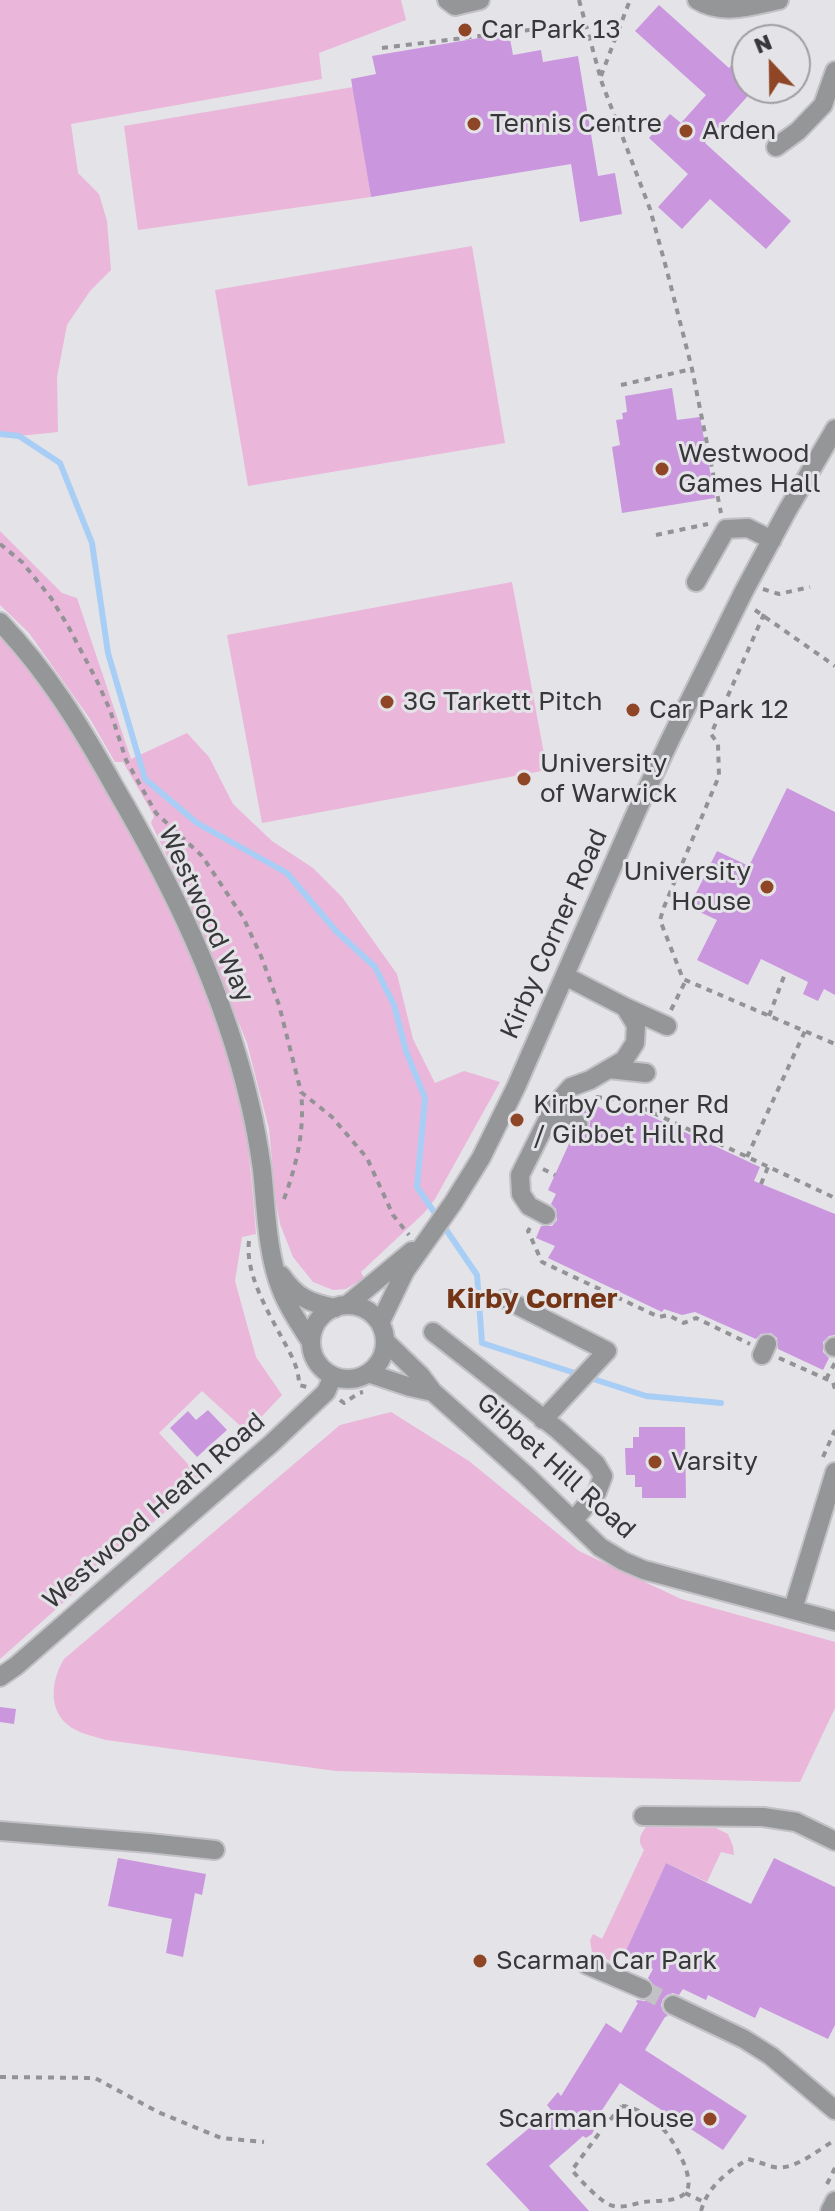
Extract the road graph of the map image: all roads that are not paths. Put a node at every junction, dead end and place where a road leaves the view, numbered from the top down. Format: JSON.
{"nodes":[{"id":1,"x":447,"y":0,"type":"edge"},
{"id":2,"x":480,"y":0,"type":"edge"},
{"id":3,"x":697,"y":0,"type":"edge"},
{"id":4,"x":779,"y":0,"type":"edge"},
{"id":5,"x":835,"y":71,"type":"edge"},
{"id":6,"x":776,"y":147,"type":"dead end"},
{"id":7,"x":835,"y":429,"type":"edge"},
{"id":8,"x":835,"y":467,"type":"edge"},
{"id":9,"x":810,"y":471,"type":"junction"},
{"id":10,"x":772,"y":540,"type":"junction"},
{"id":11,"x":696,"y":582,"type":"dead end"},
{"id":12,"x":0,"y":622,"type":"edge"},
{"id":13,"x":565,"y":976,"type":"junction"},
{"id":14,"x":625,"y":1007,"type":"junction"},
{"id":15,"x":667,"y":1026,"type":"dead end"},
{"id":16,"x":608,"y":1069,"type":"junction"},
{"id":17,"x":646,"y":1073,"type":"dead end"},
{"id":18,"x":555,"y":1105,"type":"junction"},
{"id":19,"x":578,"y":1124,"type":"dead end"},
{"id":20,"x":542,"y":1213,"type":"road end"},
{"id":21,"x":426,"y":1239,"type":"junction"},
{"id":22,"x":275,"y":1266,"type":"junction"},
{"id":23,"x":505,"y":1299,"type":"dead end"},
{"id":24,"x":341,"y":1306,"type":"junction"},
{"id":25,"x":382,"y":1332,"type":"junction"},
{"id":26,"x":433,"y":1332,"type":"dead end"},
{"id":27,"x":311,"y":1342,"type":"junction"},
{"id":28,"x":368,"y":1373,"type":"junction"},
{"id":29,"x":330,"y":1384,"type":"junction"},
{"id":30,"x":433,"y":1392,"type":"junction"},
{"id":31,"x":543,"y":1420,"type":"junction"},
{"id":32,"x":833,"y":1483,"type":"edge"},
{"id":33,"x":574,"y":1520,"type":"junction"},
{"id":34,"x":793,"y":1609,"type":"junction"},
{"id":35,"x":835,"y":1621,"type":"edge"},
{"id":36,"x":0,"y":1677,"type":"edge"},
{"id":37,"x":643,"y":1816,"type":"dead end"},
{"id":38,"x":0,"y":1831,"type":"edge"},
{"id":39,"x":835,"y":1841,"type":"edge"},
{"id":40,"x":215,"y":1850,"type":"dead end"},
{"id":41,"x":587,"y":1965,"type":"dead end"},
{"id":42,"x":643,"y":1989,"type":"tunnel mouth"},
{"id":43,"x":673,"y":2005,"type":"tunnel mouth"},
{"id":44,"x":835,"y":2110,"type":"edge"},
{"id":45,"x":835,"y":2201,"type":"edge"},
{"id":46,"x":830,"y":2211,"type":"edge"}],
"edges":[{"from":1,"to":2,"type":"street"},
{"from":3,"to":4,"type":"street"},
{"from":5,"to":6,"type":"street"},
{"from":7,"to":9,"type":"street","name":"Kirby Corner Road"},
{"from":8,"to":9,"type":"street"},
{"from":9,"to":10,"type":"street","name":"Kirby Corner Road"},
{"from":10,"to":11,"type":"street"},
{"from":10,"to":13,"type":"street","name":"Kirby Corner Road"},
{"from":12,"to":22,"type":"street","name":"Westwood Way"},
{"from":13,"to":14,"type":"street"},
{"from":13,"to":21,"type":"street","name":"Kirby Corner Road"},
{"from":14,"to":15,"type":"street"},
{"from":14,"to":16,"type":"street"},
{"from":16,"to":17,"type":"street"},
{"from":16,"to":18,"type":"street"},
{"from":18,"to":19,"type":"street"},
{"from":18,"to":20,"type":"street"},
{"from":21,"to":24,"type":"street","name":"Kirby Corner Road"},
{"from":21,"to":25,"type":"street","name":"Kirby Corner Road"},
{"from":22,"to":24,"type":"street"},
{"from":22,"to":27,"type":"street","name":"Westwood Way"},
{"from":23,"to":31,"type":"street"},
{"from":24,"to":25,"type":"street"},
{"from":24,"to":27,"type":"street"},
{"from":25,"to":28,"type":"street"},
{"from":25,"to":30,"type":"street","name":"Gibbet Hill Road"},
{"from":26,"to":31,"type":"street"},
{"from":27,"to":29,"type":"street"},
{"from":28,"to":29,"type":"street"},
{"from":28,"to":30,"type":"street","name":"Gibbet Hill Road"},
{"from":29,"to":36,"type":"street","name":"Westwood Heath Road"},
{"from":30,"to":33,"type":"street","name":"Gibbet Hill Road"},
{"from":31,"to":33,"type":"street"},
{"from":32,"to":34,"type":"street"},
{"from":33,"to":34,"type":"street","name":"Gibbet Hill Road"},
{"from":34,"to":35,"type":"street","name":"Gibbet Hill Road"},
{"from":37,"to":39,"type":"street"},
{"from":38,"to":40,"type":"street"},
{"from":41,"to":42,"type":"street"},
{"from":43,"to":44,"type":"street"},
{"from":45,"to":46,"type":"street"}]}
